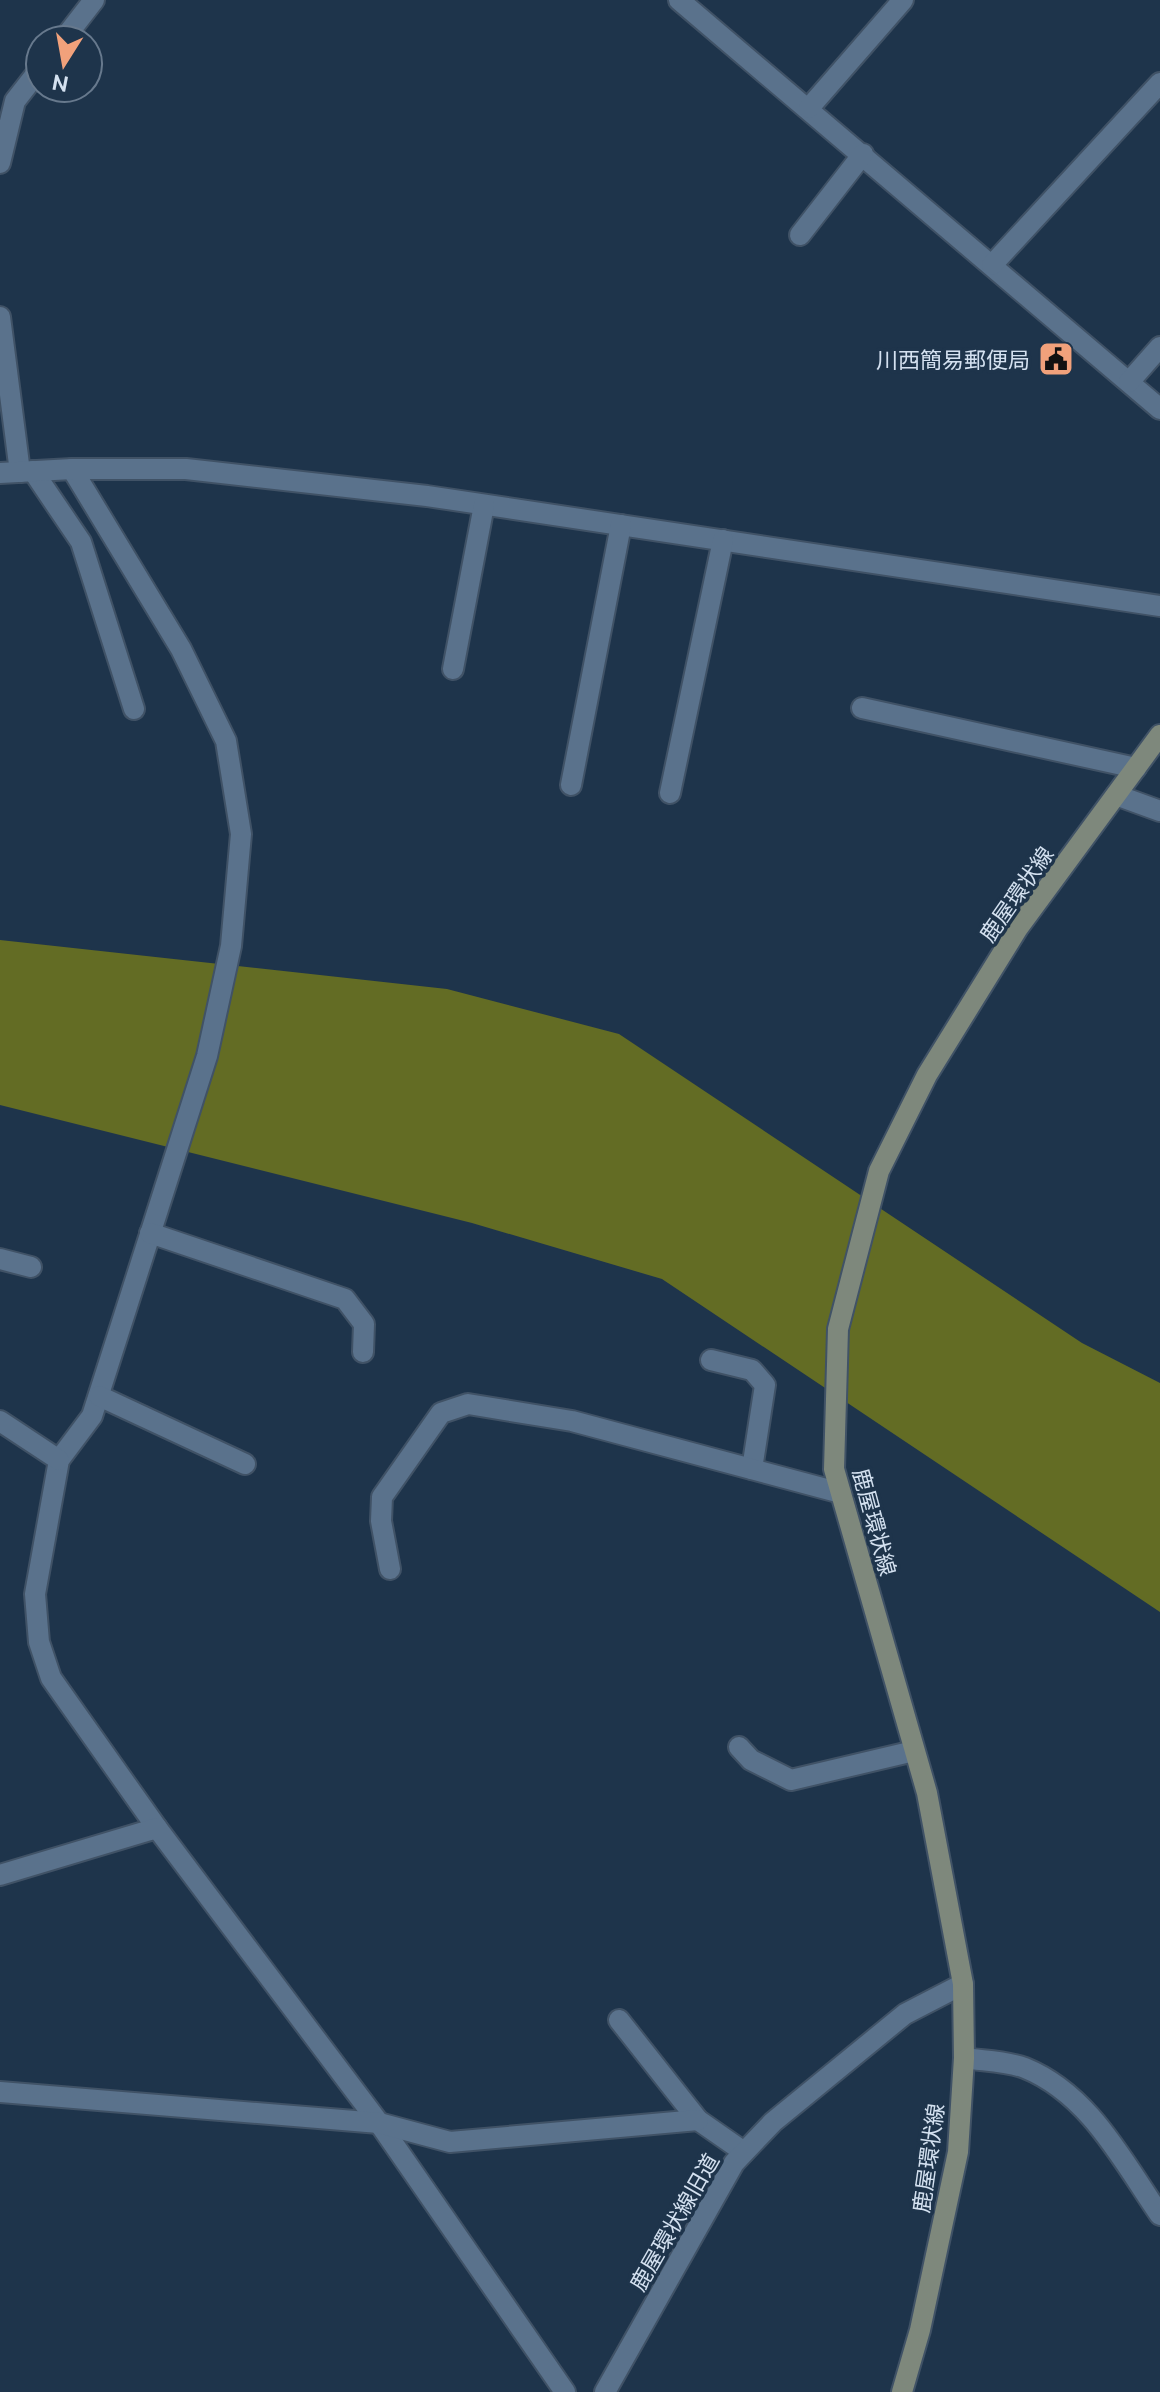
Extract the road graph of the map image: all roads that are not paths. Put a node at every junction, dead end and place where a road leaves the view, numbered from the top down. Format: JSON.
{"nodes":[{"id":1,"x":94,"y":0,"type":"edge"},
{"id":2,"x":679,"y":0,"type":"edge"},
{"id":3,"x":903,"y":0,"type":"edge"},
{"id":4,"x":75,"y":24,"type":"edge"},
{"id":5,"x":1160,"y":83,"type":"edge"},
{"id":6,"x":24,"y":88,"type":"edge"},
{"id":7,"x":8,"y":106,"type":"edge"},
{"id":8,"x":809,"y":108,"type":"junction"},
{"id":9,"x":863,"y":154,"type":"junction"},
{"id":10,"x":0,"y":163,"type":"edge"},
{"id":11,"x":800,"y":235,"type":"dead end"},
{"id":12,"x":992,"y":265,"type":"junction"},
{"id":13,"x":0,"y":317,"type":"edge"},
{"id":14,"x":1160,"y":347,"type":"edge"},
{"id":15,"x":1129,"y":382,"type":"junction"},
{"id":16,"x":1160,"y":409,"type":"edge"},
{"id":17,"x":72,"y":469,"type":"junction"},
{"id":18,"x":18,"y":472,"type":"edge"},
{"id":19,"x":484,"y":505,"type":"junction"},
{"id":20,"x":621,"y":525,"type":"junction"},
{"id":21,"x":723,"y":540,"type":"junction"},
{"id":22,"x":1160,"y":606,"type":"edge"},
{"id":23,"x":453,"y":669,"type":"dead end"},
{"id":24,"x":862,"y":708,"type":"dead end"},
{"id":25,"x":134,"y":709,"type":"dead end"},
{"id":26,"x":1160,"y":735,"type":"edge"},
{"id":27,"x":1136,"y":768,"type":"junction"},
{"id":28,"x":571,"y":785,"type":"dead end"},
{"id":29,"x":670,"y":793,"type":"dead end"},
{"id":30,"x":1116,"y":795,"type":"junction"},
{"id":31,"x":1160,"y":811,"type":"edge"},
{"id":32,"x":150,"y":1233,"type":"junction"},
{"id":33,"x":0,"y":1259,"type":"edge"},
{"id":34,"x":31,"y":1267,"type":"dead end"},
{"id":35,"x":363,"y":1352,"type":"dead end"},
{"id":36,"x":711,"y":1360,"type":"dead end"},
{"id":37,"x":99,"y":1396,"type":"junction"},
{"id":38,"x":0,"y":1421,"type":"edge"},
{"id":39,"x":59,"y":1460,"type":"junction"},
{"id":40,"x":245,"y":1464,"type":"dead end"},
{"id":41,"x":752,"y":1469,"type":"junction"},
{"id":42,"x":841,"y":1493,"type":"junction"},
{"id":43,"x":390,"y":1569,"type":"dead end"},
{"id":44,"x":739,"y":1747,"type":"dead end"},
{"id":45,"x":914,"y":1751,"type":"junction"},
{"id":46,"x":157,"y":1828,"type":"junction"},
{"id":47,"x":0,"y":1875,"type":"edge"},
{"id":48,"x":963,"y":1984,"type":"junction"},
{"id":49,"x":619,"y":2020,"type":"dead end"},
{"id":50,"x":964,"y":2058,"type":"junction"},
{"id":51,"x":0,"y":2092,"type":"edge"},
{"id":52,"x":698,"y":2120,"type":"junction"},
{"id":53,"x":379,"y":2123,"type":"junction"},
{"id":54,"x":744,"y":2152,"type":"junction"},
{"id":55,"x":1160,"y":2215,"type":"edge"},
{"id":56,"x":565,"y":2392,"type":"edge"},
{"id":57,"x":605,"y":2392,"type":"edge"},
{"id":58,"x":902,"y":2392,"type":"edge"}],
"edges":[{"from":1,"to":4,"type":"street"},
{"from":2,"to":8,"type":"street"},
{"from":3,"to":8,"type":"street"},
{"from":5,"to":12,"type":"street"},
{"from":6,"to":7,"type":"street"},
{"from":7,"to":10,"type":"street"},
{"from":8,"to":9,"type":"street"},
{"from":9,"to":11,"type":"street"},
{"from":9,"to":12,"type":"street"},
{"from":12,"to":15,"type":"street"},
{"from":13,"to":18,"type":"street"},
{"from":14,"to":15,"type":"street"},
{"from":15,"to":16,"type":"street"},
{"from":17,"to":18,"type":"street"},
{"from":17,"to":19,"type":"street"},
{"from":17,"to":32,"type":"street"},
{"from":18,"to":25,"type":"street"},
{"from":19,"to":20,"type":"street"},
{"from":19,"to":23,"type":"street"},
{"from":20,"to":21,"type":"street"},
{"from":20,"to":28,"type":"street"},
{"from":21,"to":22,"type":"street"},
{"from":21,"to":29,"type":"street"},
{"from":24,"to":27,"type":"street"},
{"from":26,"to":27,"type":"main road","name":"鹿屋環状線"},
{"from":27,"to":30,"type":"main road","name":"鹿屋環状線"},
{"from":30,"to":31,"type":"street"},
{"from":30,"to":42,"type":"main road","name":"鹿屋環状線"},
{"from":32,"to":35,"type":"street"},
{"from":32,"to":37,"type":"street"},
{"from":33,"to":34,"type":"street"},
{"from":36,"to":41,"type":"street"},
{"from":37,"to":39,"type":"street"},
{"from":37,"to":40,"type":"street"},
{"from":38,"to":39,"type":"street"},
{"from":39,"to":46,"type":"street"},
{"from":41,"to":42,"type":"street"},
{"from":41,"to":43,"type":"street"},
{"from":42,"to":45,"type":"main road","name":"鹿屋環状線"},
{"from":44,"to":45,"type":"street"},
{"from":45,"to":48,"type":"main road","name":"鹿屋環状線"},
{"from":46,"to":47,"type":"street"},
{"from":46,"to":53,"type":"street"},
{"from":48,"to":50,"type":"main road","name":"鹿屋環状線"},
{"from":48,"to":54,"type":"street","name":"鹿屋環状線旧道"},
{"from":49,"to":52,"type":"street"},
{"from":50,"to":55,"type":"street"},
{"from":50,"to":58,"type":"main road","name":"鹿屋環状線"},
{"from":51,"to":53,"type":"street"},
{"from":52,"to":53,"type":"street"},
{"from":52,"to":54,"type":"street"},
{"from":53,"to":56,"type":"street"},
{"from":54,"to":57,"type":"street","name":"鹿屋環状線旧道"}]}
